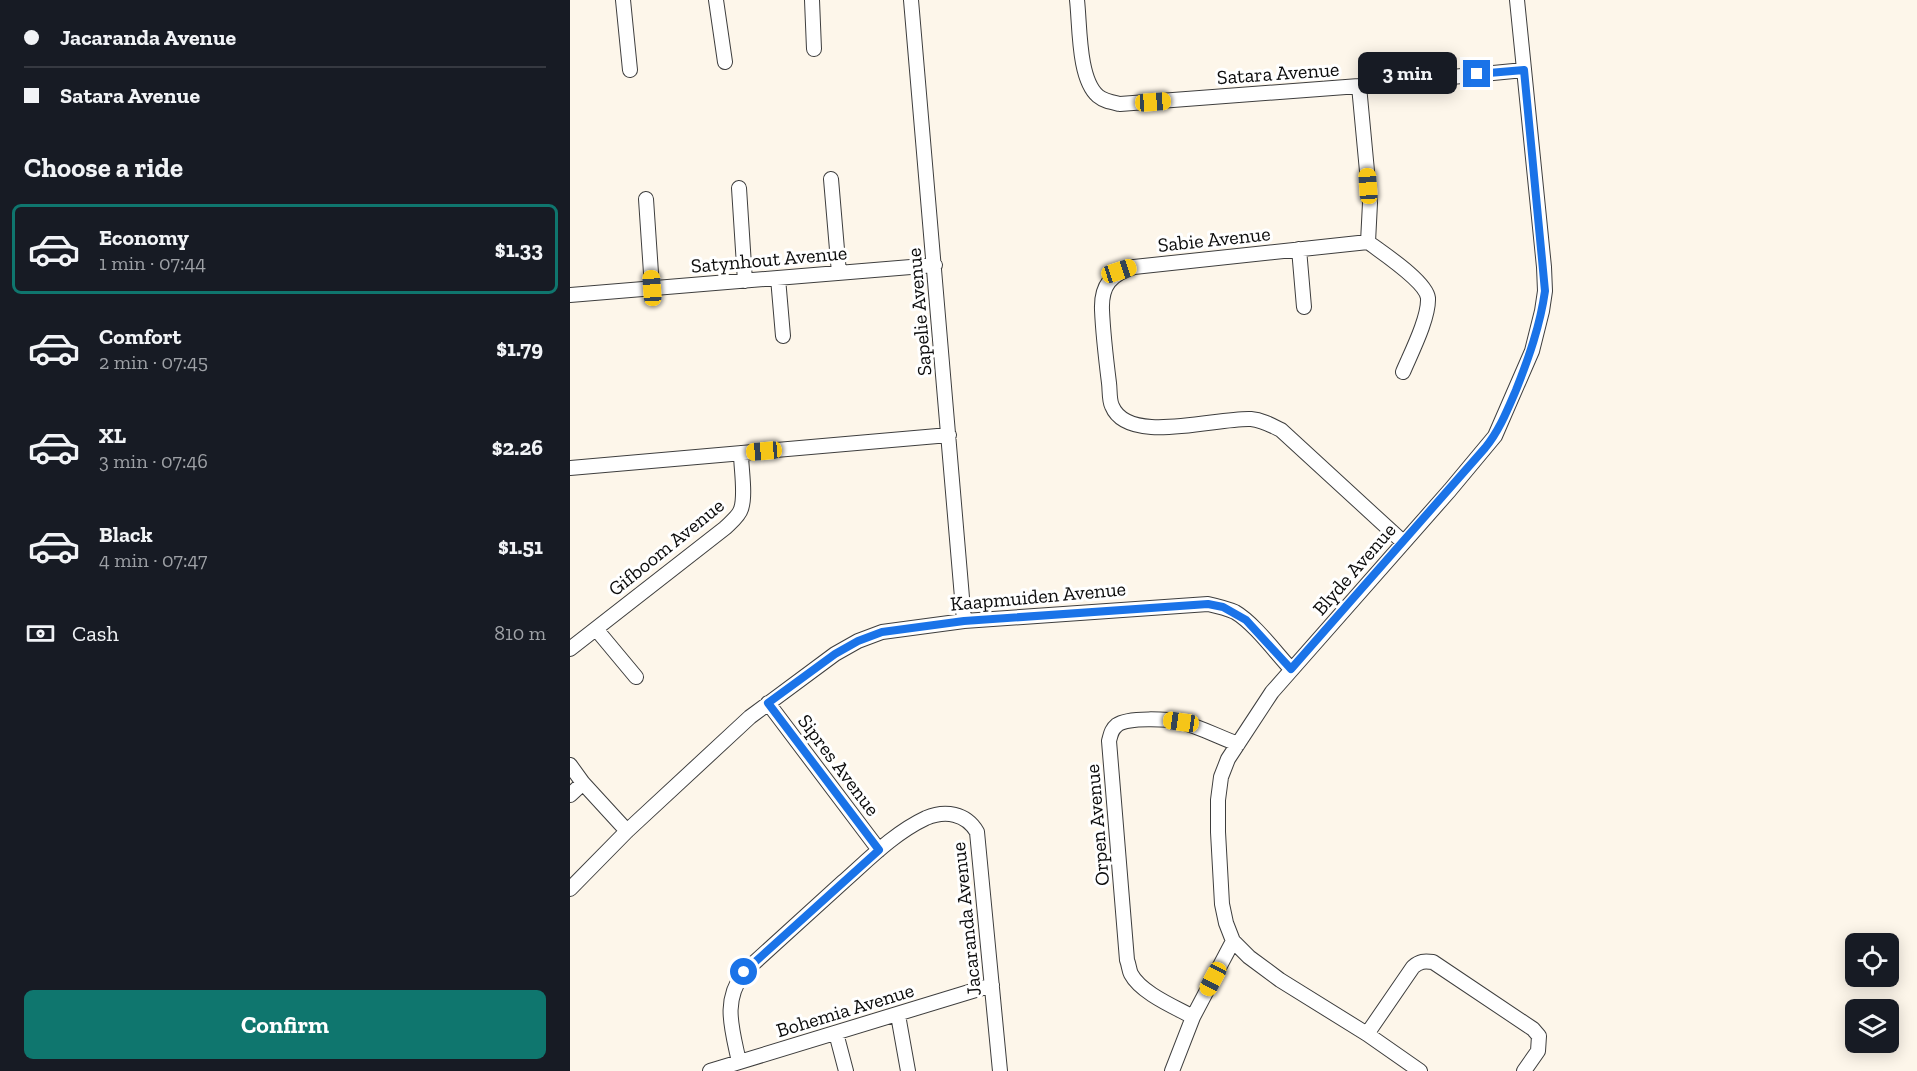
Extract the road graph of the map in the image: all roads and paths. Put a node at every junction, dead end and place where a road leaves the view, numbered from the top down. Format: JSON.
{"nodes":[{"id":1,"x":623,"y":0,"type":"edge"},
{"id":2,"x":716,"y":0,"type":"edge"},
{"id":3,"x":812,"y":0,"type":"edge"},
{"id":4,"x":911,"y":0,"type":"edge"},
{"id":5,"x":1077,"y":0,"type":"edge"},
{"id":6,"x":1517,"y":0,"type":"edge"},
{"id":7,"x":814,"y":49,"type":"dead end"},
{"id":8,"x":724,"y":62,"type":"dead end"},
{"id":9,"x":630,"y":70,"type":"dead end"},
{"id":10,"x":1524,"y":70,"type":"junction"},
{"id":11,"x":1359,"y":86,"type":"junction"},
{"id":12,"x":831,"y":179,"type":"dead end"},
{"id":13,"x":739,"y":188,"type":"dead end"},
{"id":14,"x":646,"y":198,"type":"dead end"},
{"id":15,"x":1368,"y":242,"type":"junction"},
{"id":16,"x":1299,"y":249,"type":"junction"},
{"id":17,"x":935,"y":265,"type":"junction"},
{"id":18,"x":839,"y":273,"type":"junction"},
{"id":19,"x":778,"y":278,"type":"junction"},
{"id":20,"x":745,"y":281,"type":"junction"},
{"id":21,"x":652,"y":288,"type":"junction"},
{"id":22,"x":570,"y":295,"type":"edge"},
{"id":23,"x":1304,"y":307,"type":"dead end"},
{"id":24,"x":783,"y":336,"type":"dead end"},
{"id":25,"x":1403,"y":372,"type":"dead end"},
{"id":26,"x":949,"y":435,"type":"junction"},
{"id":27,"x":741,"y":453,"type":"junction"},
{"id":28,"x":570,"y":468,"type":"edge"},
{"id":29,"x":1403,"y":542,"type":"junction"},
{"id":30,"x":964,"y":621,"type":"junction"},
{"id":31,"x":596,"y":629,"type":"junction"},
{"id":32,"x":570,"y":649,"type":"edge"},
{"id":33,"x":1291,"y":669,"type":"junction"},
{"id":34,"x":636,"y":677,"type":"dead end"},
{"id":35,"x":768,"y":703,"type":"junction"},
{"id":36,"x":1238,"y":744,"type":"junction"},
{"id":37,"x":570,"y":765,"type":"edge"},
{"id":38,"x":583,"y":783,"type":"junction"},
{"id":39,"x":570,"y":795,"type":"edge"},
{"id":40,"x":627,"y":831,"type":"junction"},
{"id":41,"x":879,"y":850,"type":"junction"},
{"id":42,"x":570,"y":889,"type":"edge"},
{"id":43,"x":1233,"y":941,"type":"junction"},
{"id":44,"x":992,"y":985,"type":"junction"},
{"id":45,"x":898,"y":1015,"type":"junction"},
{"id":46,"x":1193,"y":1017,"type":"junction"},
{"id":47,"x":836,"y":1033,"type":"junction"},
{"id":48,"x":1367,"y":1034,"type":"junction"},
{"id":49,"x":745,"y":1064,"type":"edge"},
{"id":50,"x":710,"y":1071,"type":"edge"},
{"id":51,"x":846,"y":1071,"type":"edge"},
{"id":52,"x":908,"y":1071,"type":"edge"},
{"id":53,"x":1000,"y":1071,"type":"edge"},
{"id":54,"x":1172,"y":1071,"type":"edge"},
{"id":55,"x":1420,"y":1071,"type":"edge"},
{"id":56,"x":1524,"y":1071,"type":"edge"}],
"edges":[{"from":1,"to":9,"type":"street"},
{"from":2,"to":8,"type":"street"},
{"from":3,"to":7,"type":"street"},
{"from":4,"to":17,"type":"street","name":"Sapelie Avenue"},
{"from":5,"to":11,"type":"street","name":"Satara Avenue"},
{"from":6,"to":10,"type":"street","name":"Blyde Avenue"},
{"from":10,"to":11,"type":"street","name":"Satara Avenue"},
{"from":10,"to":29,"type":"street","name":"Blyde Avenue"},
{"from":11,"to":15,"type":"street"},
{"from":12,"to":18,"type":"street"},
{"from":13,"to":20,"type":"street"},
{"from":14,"to":21,"type":"street"},
{"from":15,"to":16,"type":"street","name":"Sabie Avenue"},
{"from":15,"to":25,"type":"street"},
{"from":16,"to":23,"type":"street"},
{"from":16,"to":29,"type":"street","name":"Sabie Avenue"},
{"from":17,"to":18,"type":"street","name":"Satynhout Avenue"},
{"from":17,"to":26,"type":"street","name":"Sapelie Avenue"},
{"from":18,"to":19,"type":"street","name":"Satynhout Avenue"},
{"from":19,"to":20,"type":"street","name":"Satynhout Avenue"},
{"from":19,"to":24,"type":"street"},
{"from":20,"to":21,"type":"street","name":"Satynhout Avenue"},
{"from":21,"to":22,"type":"street","name":"Satynhout Avenue"},
{"from":26,"to":27,"type":"street"},
{"from":26,"to":30,"type":"street","name":"Sapelie Avenue"},
{"from":27,"to":28,"type":"street"},
{"from":27,"to":31,"type":"street","name":"Gifboom Avenue"},
{"from":29,"to":33,"type":"street","name":"Blyde Avenue"},
{"from":30,"to":33,"type":"street","name":"Kaapmuiden Avenue"},
{"from":30,"to":35,"type":"street","name":"Kaapmuiden Avenue"},
{"from":31,"to":32,"type":"street","name":"Gifboom Avenue"},
{"from":31,"to":34,"type":"street"},
{"from":33,"to":36,"type":"street","name":"Blyde Avenue"},
{"from":35,"to":40,"type":"street","name":"Kaapmuiden Avenue"},
{"from":35,"to":41,"type":"street","name":"Sipres Avenue"},
{"from":36,"to":43,"type":"street","name":"Blyde Avenue"},
{"from":36,"to":46,"type":"street","name":"Orpen Avenue"},
{"from":37,"to":38,"type":"street"},
{"from":38,"to":39,"type":"street"},
{"from":38,"to":40,"type":"street"},
{"from":40,"to":42,"type":"street","name":"Kaapmuiden Avenue"},
{"from":41,"to":44,"type":"street","name":"Jacaranda Avenue"},
{"from":41,"to":49,"type":"street","name":"Jacaranda Avenue"},
{"from":43,"to":46,"type":"street"},
{"from":43,"to":48,"type":"street"},
{"from":44,"to":45,"type":"street","name":"Bohemia Avenue"},
{"from":44,"to":53,"type":"street","name":"Jacaranda Avenue"},
{"from":45,"to":47,"type":"street","name":"Bohemia Avenue"},
{"from":45,"to":52,"type":"street"},
{"from":46,"to":54,"type":"street"},
{"from":47,"to":49,"type":"street","name":"Bohemia Avenue"},
{"from":47,"to":51,"type":"street"},
{"from":48,"to":55,"type":"street"},
{"from":48,"to":56,"type":"street"},
{"from":49,"to":50,"type":"street","name":"Bohemia Avenue"}]}
